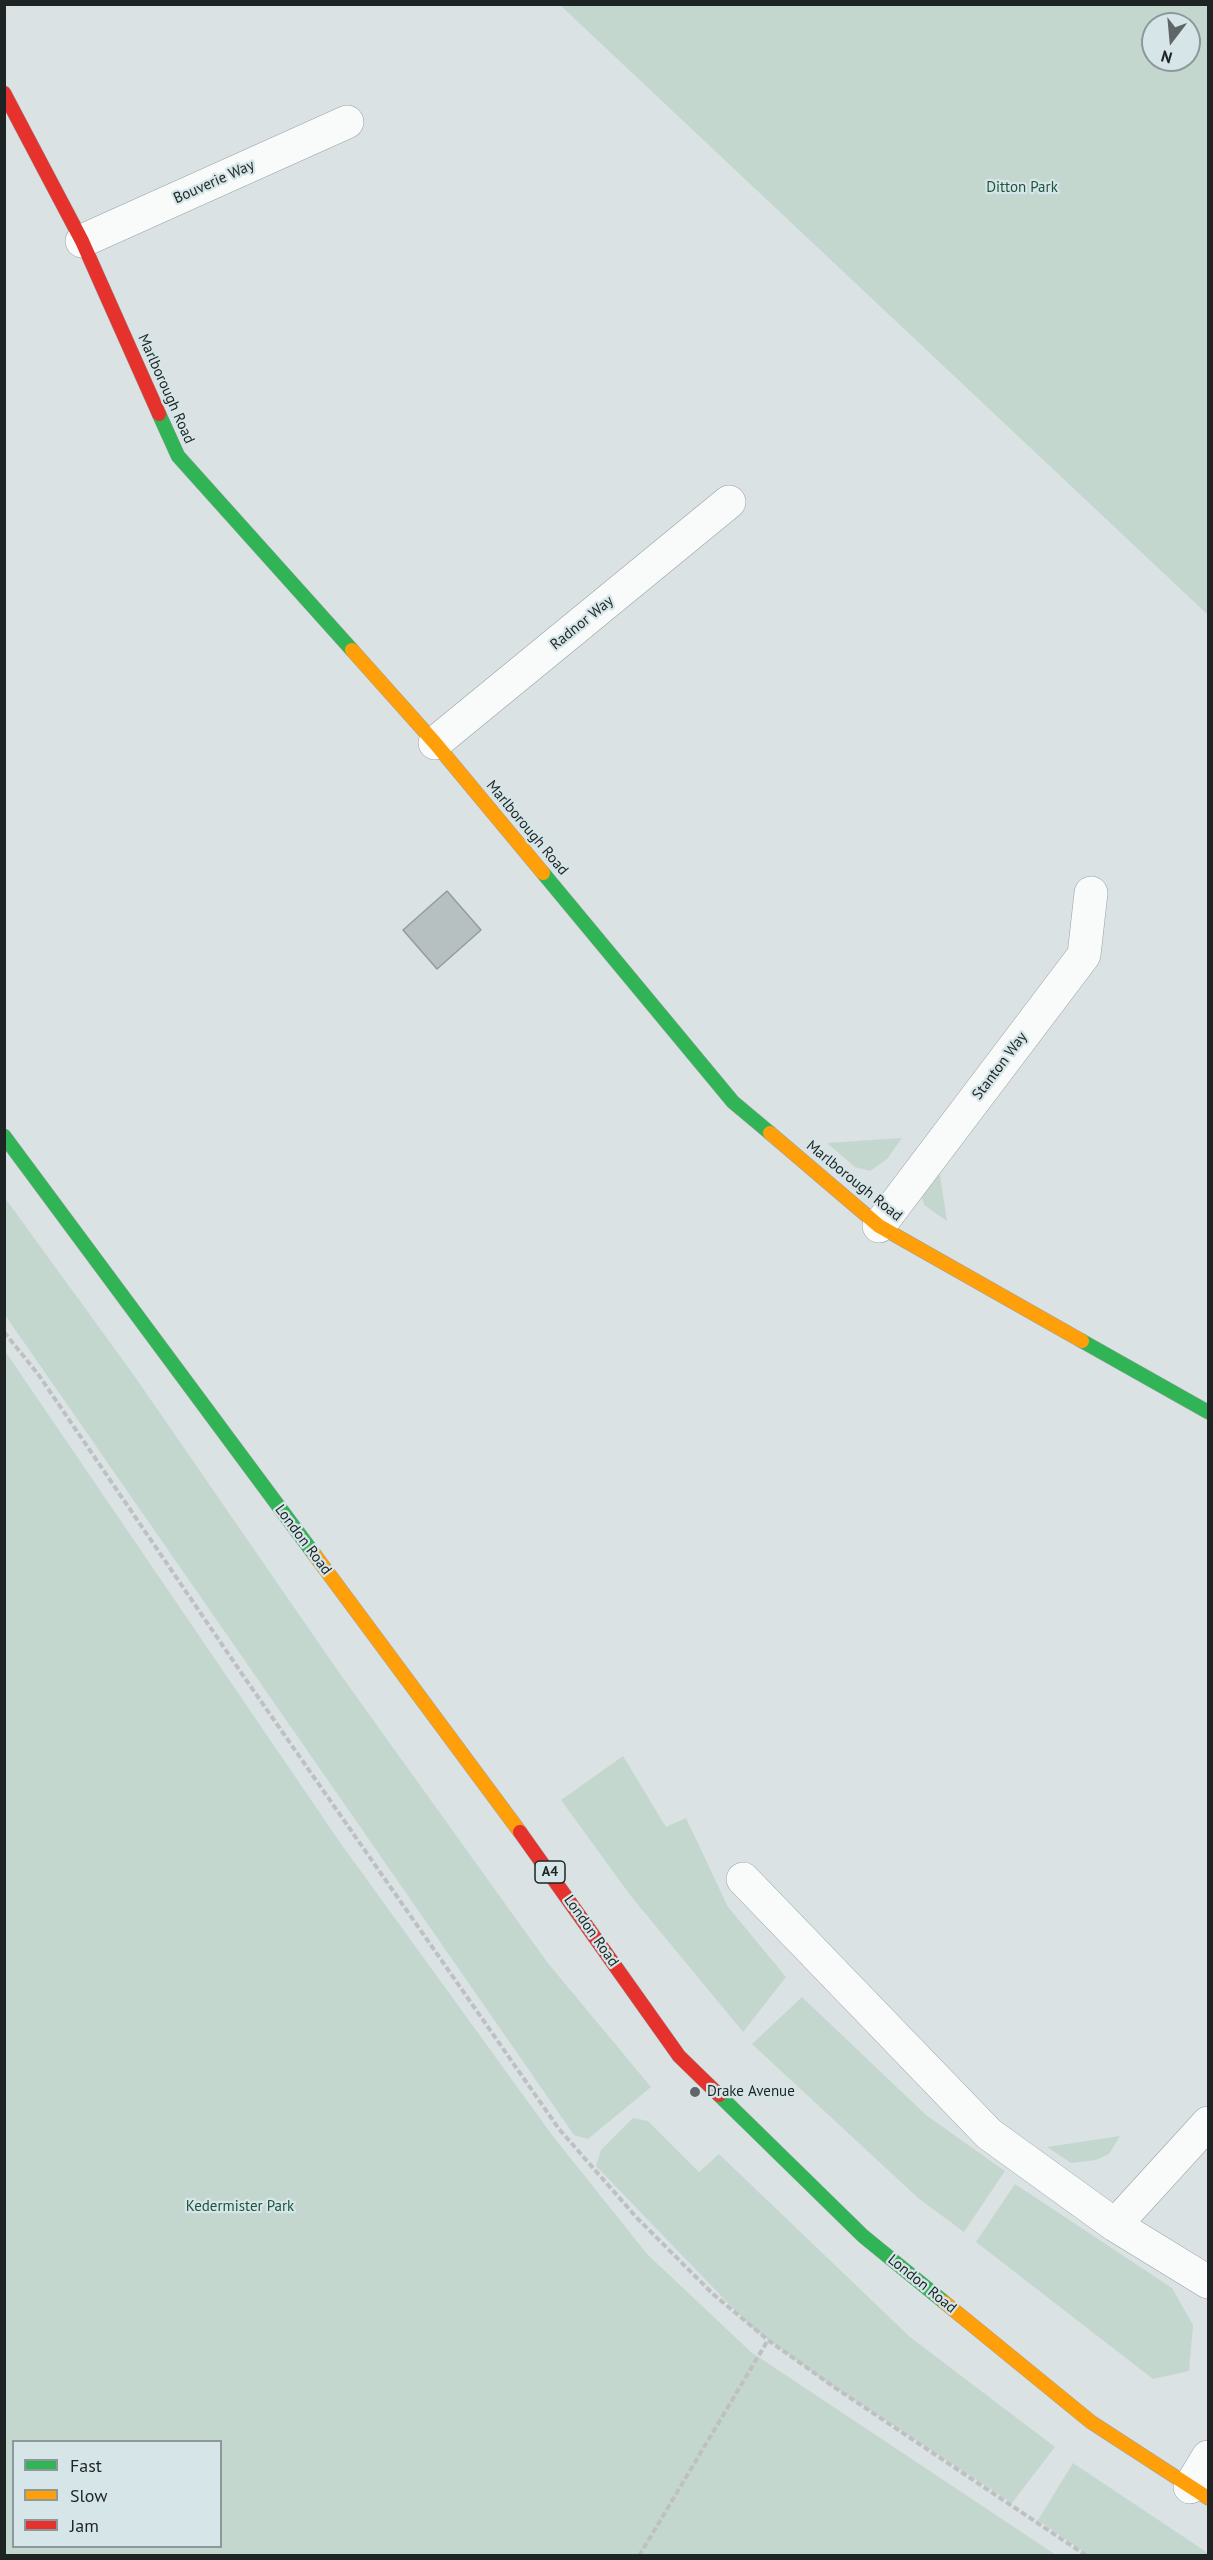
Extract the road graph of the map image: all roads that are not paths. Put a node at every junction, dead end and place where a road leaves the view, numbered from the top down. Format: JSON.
{"nodes":[{"id":1,"x":4,"y":93,"type":"edge"},
{"id":2,"x":347,"y":122,"type":"dead end"},
{"id":3,"x":82,"y":241,"type":"junction"},
{"id":4,"x":729,"y":502,"type":"dead end"},
{"id":5,"x":435,"y":743,"type":"junction"},
{"id":6,"x":1091,"y":893,"type":"dead end"},
{"id":7,"x":4,"y":1136,"type":"edge"},
{"id":8,"x":879,"y":1226,"type":"junction"},
{"id":9,"x":1209,"y":1412,"type":"edge"},
{"id":10,"x":743,"y":1879,"type":"dead end"},
{"id":11,"x":1209,"y":2123,"type":"edge"},
{"id":12,"x":1115,"y":2225,"type":"junction"},
{"id":13,"x":1209,"y":2282,"type":"edge"},
{"id":14,"x":1209,"y":2457,"type":"edge"},
{"id":15,"x":1199,"y":2492,"type":"edge"}],
"edges":[{"from":1,"to":3,"type":"street","name":"Marlborough Road"},
{"from":2,"to":3,"type":"street","name":"Bouverie Way"},
{"from":3,"to":5,"type":"street","name":"Marlborough Road"},
{"from":4,"to":5,"type":"street","name":"Radnor Way"},
{"from":5,"to":8,"type":"street","name":"Marlborough Road"},
{"from":6,"to":8,"type":"street","name":"Stanton Way"},
{"from":7,"to":15,"type":"street","name":"London Road","number":"A4"},
{"from":8,"to":9,"type":"street","name":"Marlborough Road"},
{"from":10,"to":12,"type":"street"},
{"from":11,"to":12,"type":"street"},
{"from":12,"to":13,"type":"street"},
{"from":14,"to":15,"type":"street"}]}
